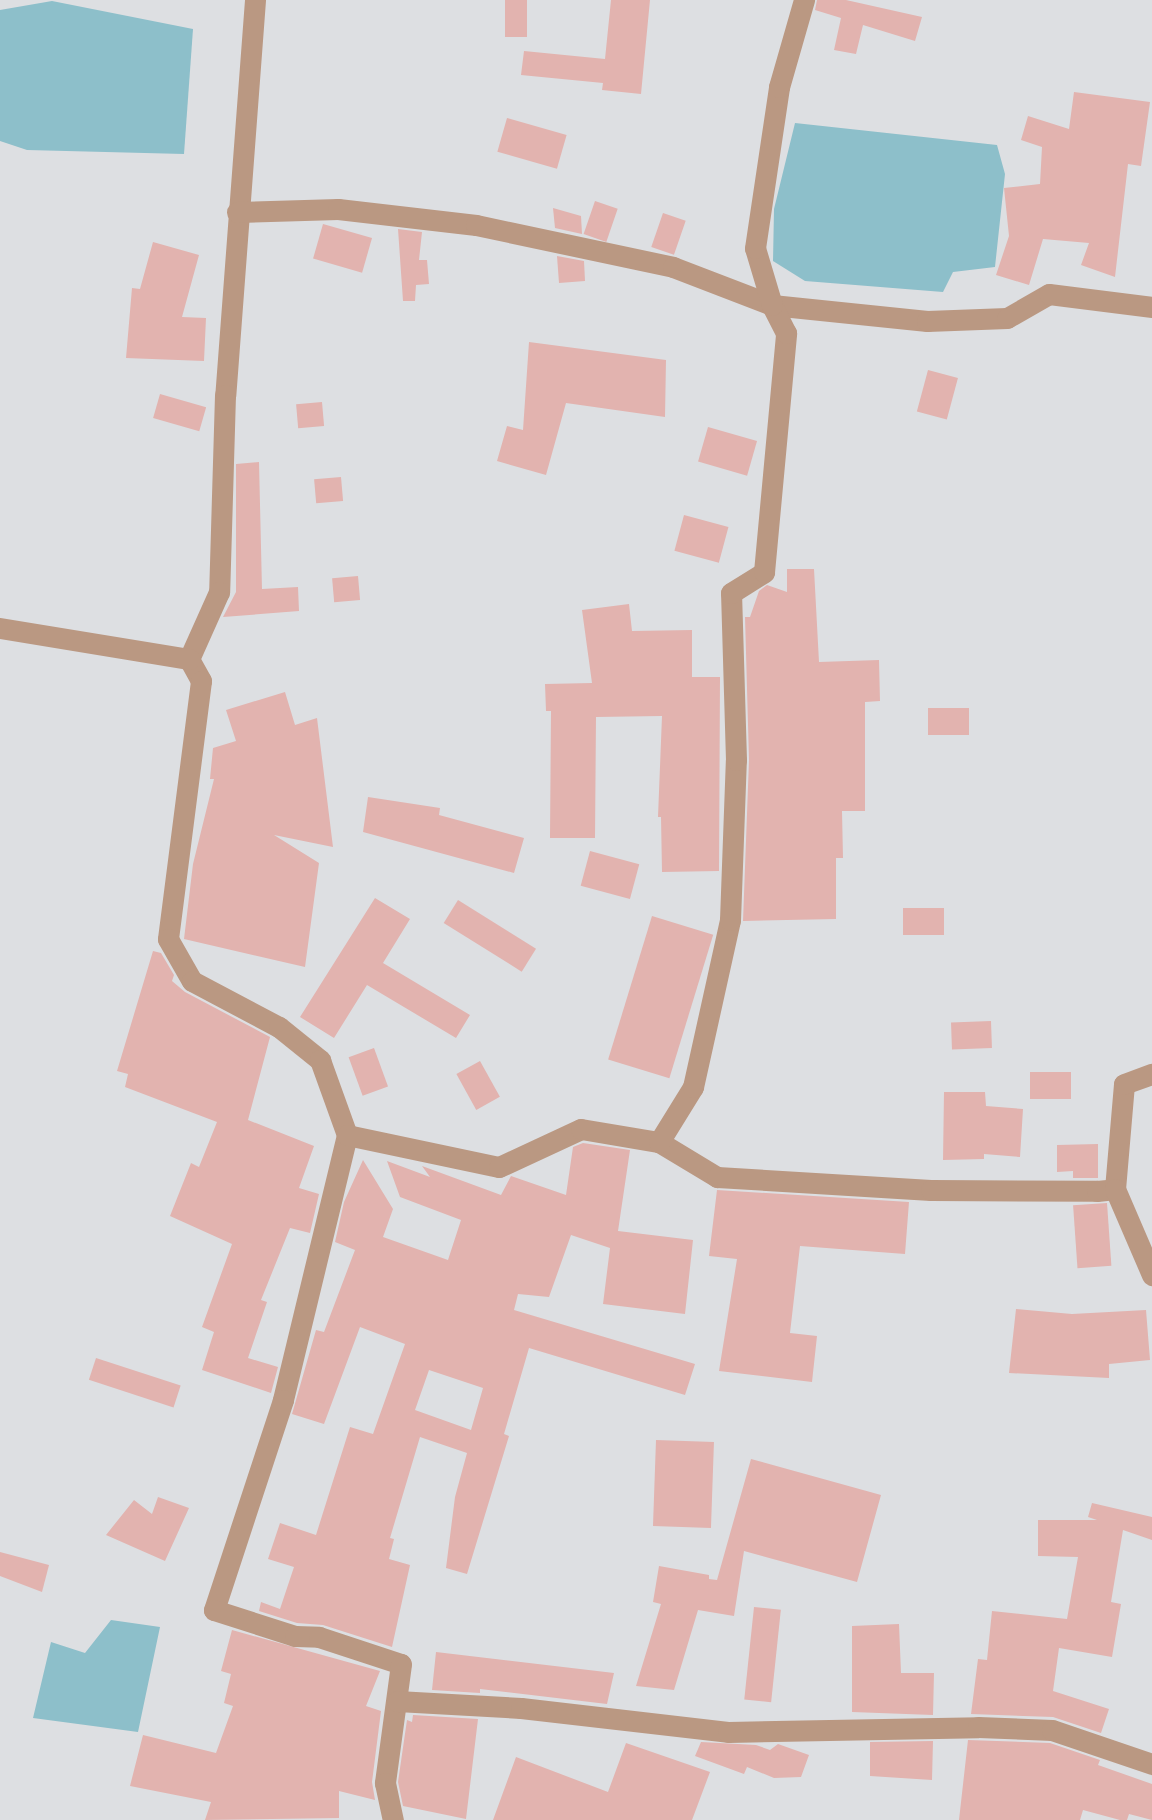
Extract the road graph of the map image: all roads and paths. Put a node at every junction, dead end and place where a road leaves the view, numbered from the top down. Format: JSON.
{"nodes":[{"id":1,"x":255,"y":0,"type":"edge"},
{"id":2,"x":804,"y":0,"type":"edge"},
{"id":3,"x":237,"y":212,"type":"junction"},
{"id":4,"x":772,"y":305,"type":"junction"},
{"id":5,"x":1152,"y":307,"type":"edge"},
{"id":6,"x":0,"y":628,"type":"edge"},
{"id":7,"x":189,"y":659,"type":"junction"},
{"id":8,"x":1152,"y":1074,"type":"edge"},
{"id":9,"x":347,"y":1135,"type":"junction"},
{"id":10,"x":659,"y":1142,"type":"junction"},
{"id":11,"x":1115,"y":1189,"type":"junction"},
{"id":12,"x":1152,"y":1275,"type":"edge"},
{"id":13,"x":397,"y":1701,"type":"junction"},
{"id":14,"x":1152,"y":1764,"type":"edge"},
{"id":15,"x":393,"y":1820,"type":"edge"}],
"edges":[{"from":1,"to":3,"type":"street"},
{"from":2,"to":4,"type":"street"},
{"from":3,"to":4,"type":"street"},
{"from":3,"to":7,"type":"street"},
{"from":4,"to":5,"type":"street"},
{"from":4,"to":10,"type":"street"},
{"from":6,"to":7,"type":"street"},
{"from":7,"to":9,"type":"street"},
{"from":8,"to":11,"type":"street"},
{"from":9,"to":10,"type":"street"},
{"from":9,"to":13,"type":"street"},
{"from":10,"to":11,"type":"street"},
{"from":11,"to":12,"type":"street"},
{"from":13,"to":14,"type":"street"},
{"from":13,"to":15,"type":"street"}]}
